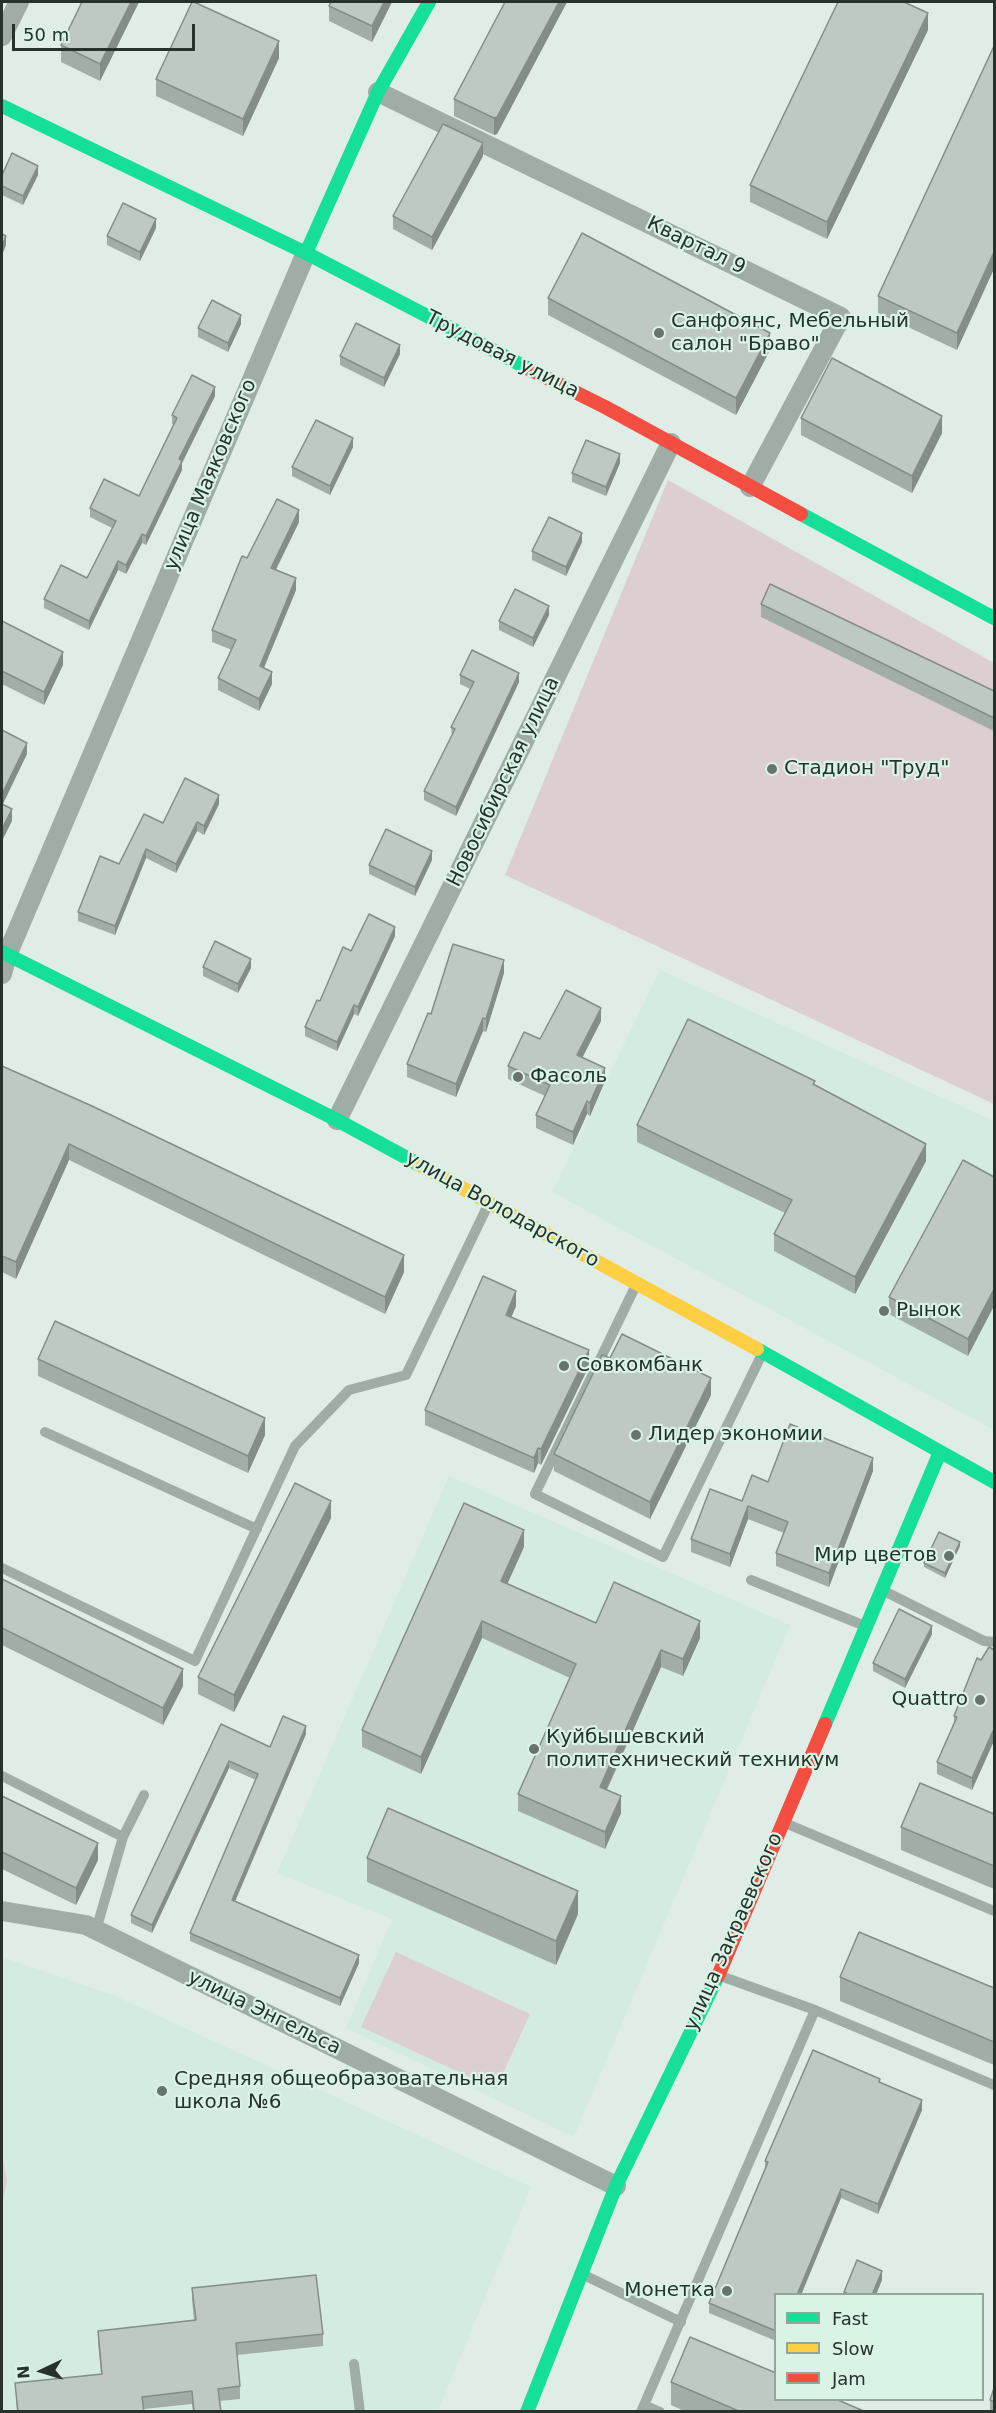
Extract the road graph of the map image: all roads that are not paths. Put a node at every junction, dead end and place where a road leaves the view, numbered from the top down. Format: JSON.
{"nodes":[{"id":1,"x":20,"y":2,"type":"edge"},
{"id":2,"x":429,"y":2,"type":"edge"},
{"id":3,"x":2,"y":36,"type":"edge"},
{"id":4,"x":378,"y":92,"type":"junction"},
{"id":5,"x":2,"y":106,"type":"edge"},
{"id":6,"x":306,"y":253,"type":"junction"},
{"id":7,"x":671,"y":443,"type":"junction"},
{"id":8,"x":750,"y":487,"type":"junction"},
{"id":9,"x":994,"y":595,"type":"edge"},
{"id":10,"x":989,"y":615,"type":"edge"},
{"id":11,"x":4,"y":954,"type":"edge"},
{"id":12,"x":2,"y":974,"type":"edge"},
{"id":13,"x":337,"y":1120,"type":"junction"},
{"id":14,"x":489,"y":1202,"type":"junction"},
{"id":15,"x":637,"y":1284,"type":"junction"},
{"id":16,"x":763,"y":1352,"type":"junction"},
{"id":17,"x":45,"y":1432,"type":"dead end"},
{"id":18,"x":940,"y":1452,"type":"junction"},
{"id":19,"x":994,"y":1482,"type":"edge"},
{"id":20,"x":256,"y":1528,"type":"junction"},
{"id":21,"x":2,"y":1568,"type":"edge"},
{"id":22,"x":751,"y":1580,"type":"dead end"},
{"id":23,"x":881,"y":1589,"type":"junction"},
{"id":24,"x":865,"y":1626,"type":"junction"},
{"id":25,"x":994,"y":1642,"type":"edge"},
{"id":26,"x":2,"y":1776,"type":"edge"},
{"id":27,"x":144,"y":1795,"type":"dead end"},
{"id":28,"x":782,"y":1822,"type":"junction"},
{"id":29,"x":123,"y":1837,"type":"junction"},
{"id":30,"x":2,"y":1911,"type":"edge"},
{"id":31,"x":994,"y":1911,"type":"edge"},
{"id":32,"x":96,"y":1930,"type":"junction"},
{"id":33,"x":718,"y":1975,"type":"junction"},
{"id":34,"x":815,"y":2010,"type":"junction"},
{"id":35,"x":994,"y":2085,"type":"edge"},
{"id":36,"x":616,"y":2186,"type":"junction"},
{"id":37,"x":580,"y":2274,"type":"junction"},
{"id":38,"x":681,"y":2322,"type":"junction"},
{"id":39,"x":354,"y":2364,"type":"dead end"},
{"id":40,"x":643,"y":2408,"type":"edge"},
{"id":41,"x":360,"y":2412,"type":"edge"},
{"id":42,"x":526,"y":2412,"type":"edge"},
{"id":43,"x":660,"y":2412,"type":"edge"}],
"edges":[{"from":1,"to":3,"type":"street"},
{"from":2,"to":4,"type":"street","name":"улица Маяковского"},
{"from":4,"to":6,"type":"street","name":"улица Маяковского"},
{"from":4,"to":8,"type":"street","name":"Квартал 9"},
{"from":5,"to":6,"type":"street","name":"Трудовая улица"},
{"from":6,"to":7,"type":"street","name":"Трудовая улица"},
{"from":6,"to":11,"type":"street","name":"улица Маяковского"},
{"from":7,"to":8,"type":"street","name":"Трудовая улица"},
{"from":7,"to":13,"type":"street","name":"Новосибирская улица"},
{"from":8,"to":10,"type":"street","name":"Трудовая улица"},
{"from":9,"to":10,"type":"street"},
{"from":11,"to":12,"type":"street","name":"улица Маяковского"},
{"from":11,"to":13,"type":"street","name":"улица Володарского"},
{"from":13,"to":14,"type":"street","name":"улица Володарского"},
{"from":14,"to":15,"type":"street","name":"улица Володарского"},
{"from":14,"to":20,"type":"lane"},
{"from":15,"to":16,"type":"street","name":"улица Володарского"},
{"from":15,"to":16,"type":"lane"},
{"from":16,"to":18,"type":"street","name":"улица Володарского"},
{"from":17,"to":20,"type":"lane"},
{"from":18,"to":19,"type":"street","name":"улица Володарского"},
{"from":18,"to":23,"type":"street","name":"улица Закраевского"},
{"from":20,"to":21,"type":"lane"},
{"from":22,"to":24,"type":"lane"},
{"from":23,"to":24,"type":"street","name":"улица Закраевского"},
{"from":23,"to":25,"type":"lane"},
{"from":24,"to":28,"type":"street","name":"улица Закраевского"},
{"from":26,"to":29,"type":"lane"},
{"from":27,"to":29,"type":"lane"},
{"from":28,"to":31,"type":"lane"},
{"from":28,"to":33,"type":"street","name":"улица Закраевского"},
{"from":29,"to":32,"type":"lane"},
{"from":30,"to":32,"type":"street","name":"улица Энгельса"},
{"from":32,"to":36,"type":"street","name":"улица Энгельса"},
{"from":33,"to":34,"type":"lane"},
{"from":33,"to":36,"type":"street","name":"улица Закраевского"},
{"from":34,"to":35,"type":"lane"},
{"from":34,"to":38,"type":"lane"},
{"from":36,"to":37,"type":"street","name":"улица Закраевского"},
{"from":37,"to":38,"type":"lane"},
{"from":37,"to":42,"type":"street","name":"улица Закраевского"},
{"from":38,"to":40,"type":"lane"},
{"from":39,"to":41,"type":"lane"},
{"from":40,"to":43,"type":"lane"}]}
